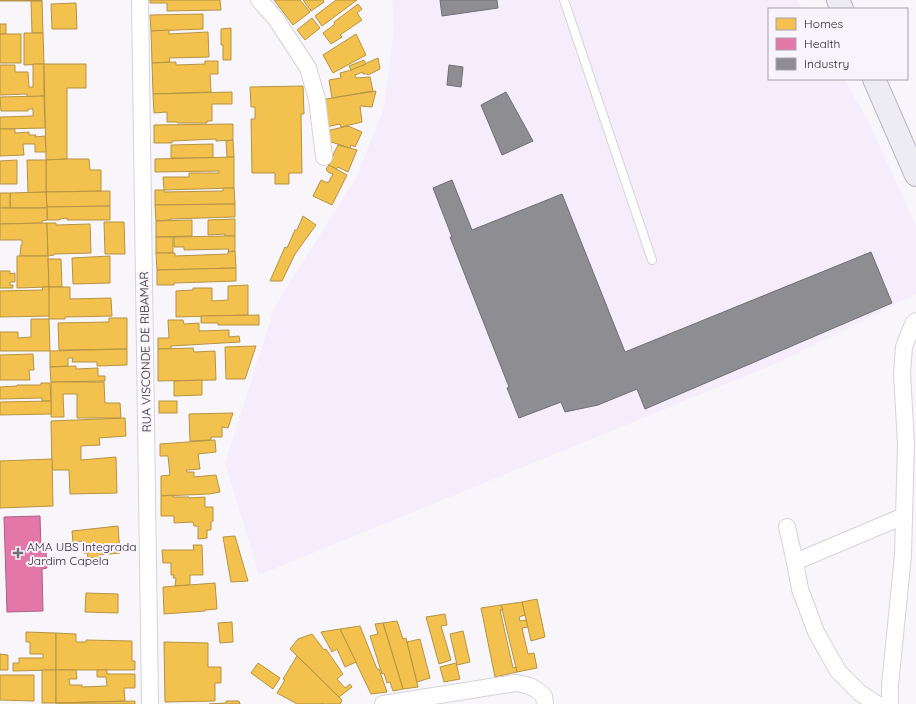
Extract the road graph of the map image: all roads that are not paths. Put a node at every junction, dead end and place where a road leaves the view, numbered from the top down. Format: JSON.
{"nodes":[{"id":1,"x":140,"y":0,"type":"edge"},
{"id":2,"x":260,"y":0,"type":"edge"},
{"id":3,"x":564,"y":0,"type":"edge"},
{"id":4,"x":874,"y":80,"type":"edge"},
{"id":5,"x":324,"y":157,"type":"dead end"},
{"id":6,"x":916,"y":175,"type":"edge"},
{"id":7,"x":652,"y":260,"type":"dead end"},
{"id":8,"x":916,"y":321,"type":"edge"},
{"id":9,"x":904,"y":516,"type":"junction"},
{"id":10,"x":787,"y":527,"type":"dead end"},
{"id":11,"x":795,"y":562,"type":"junction"},
{"id":12,"x":150,"y":704,"type":"edge"},
{"id":13,"x":383,"y":704,"type":"edge"},
{"id":14,"x":545,"y":704,"type":"edge"},
{"id":15,"x":877,"y":704,"type":"edge"},
{"id":16,"x":890,"y":704,"type":"edge"}],
"edges":[{"from":1,"to":12,"type":"street","name":"RUA VISCONDE DE RIBAMAR"},
{"from":2,"to":5,"type":"street"},
{"from":3,"to":7,"type":"lane"},
{"from":4,"to":6,"type":"main road"},
{"from":8,"to":9,"type":"street"},
{"from":9,"to":11,"type":"street"},
{"from":9,"to":16,"type":"street"},
{"from":10,"to":11,"type":"street"},
{"from":11,"to":15,"type":"street"},
{"from":13,"to":14,"type":"street"}]}
